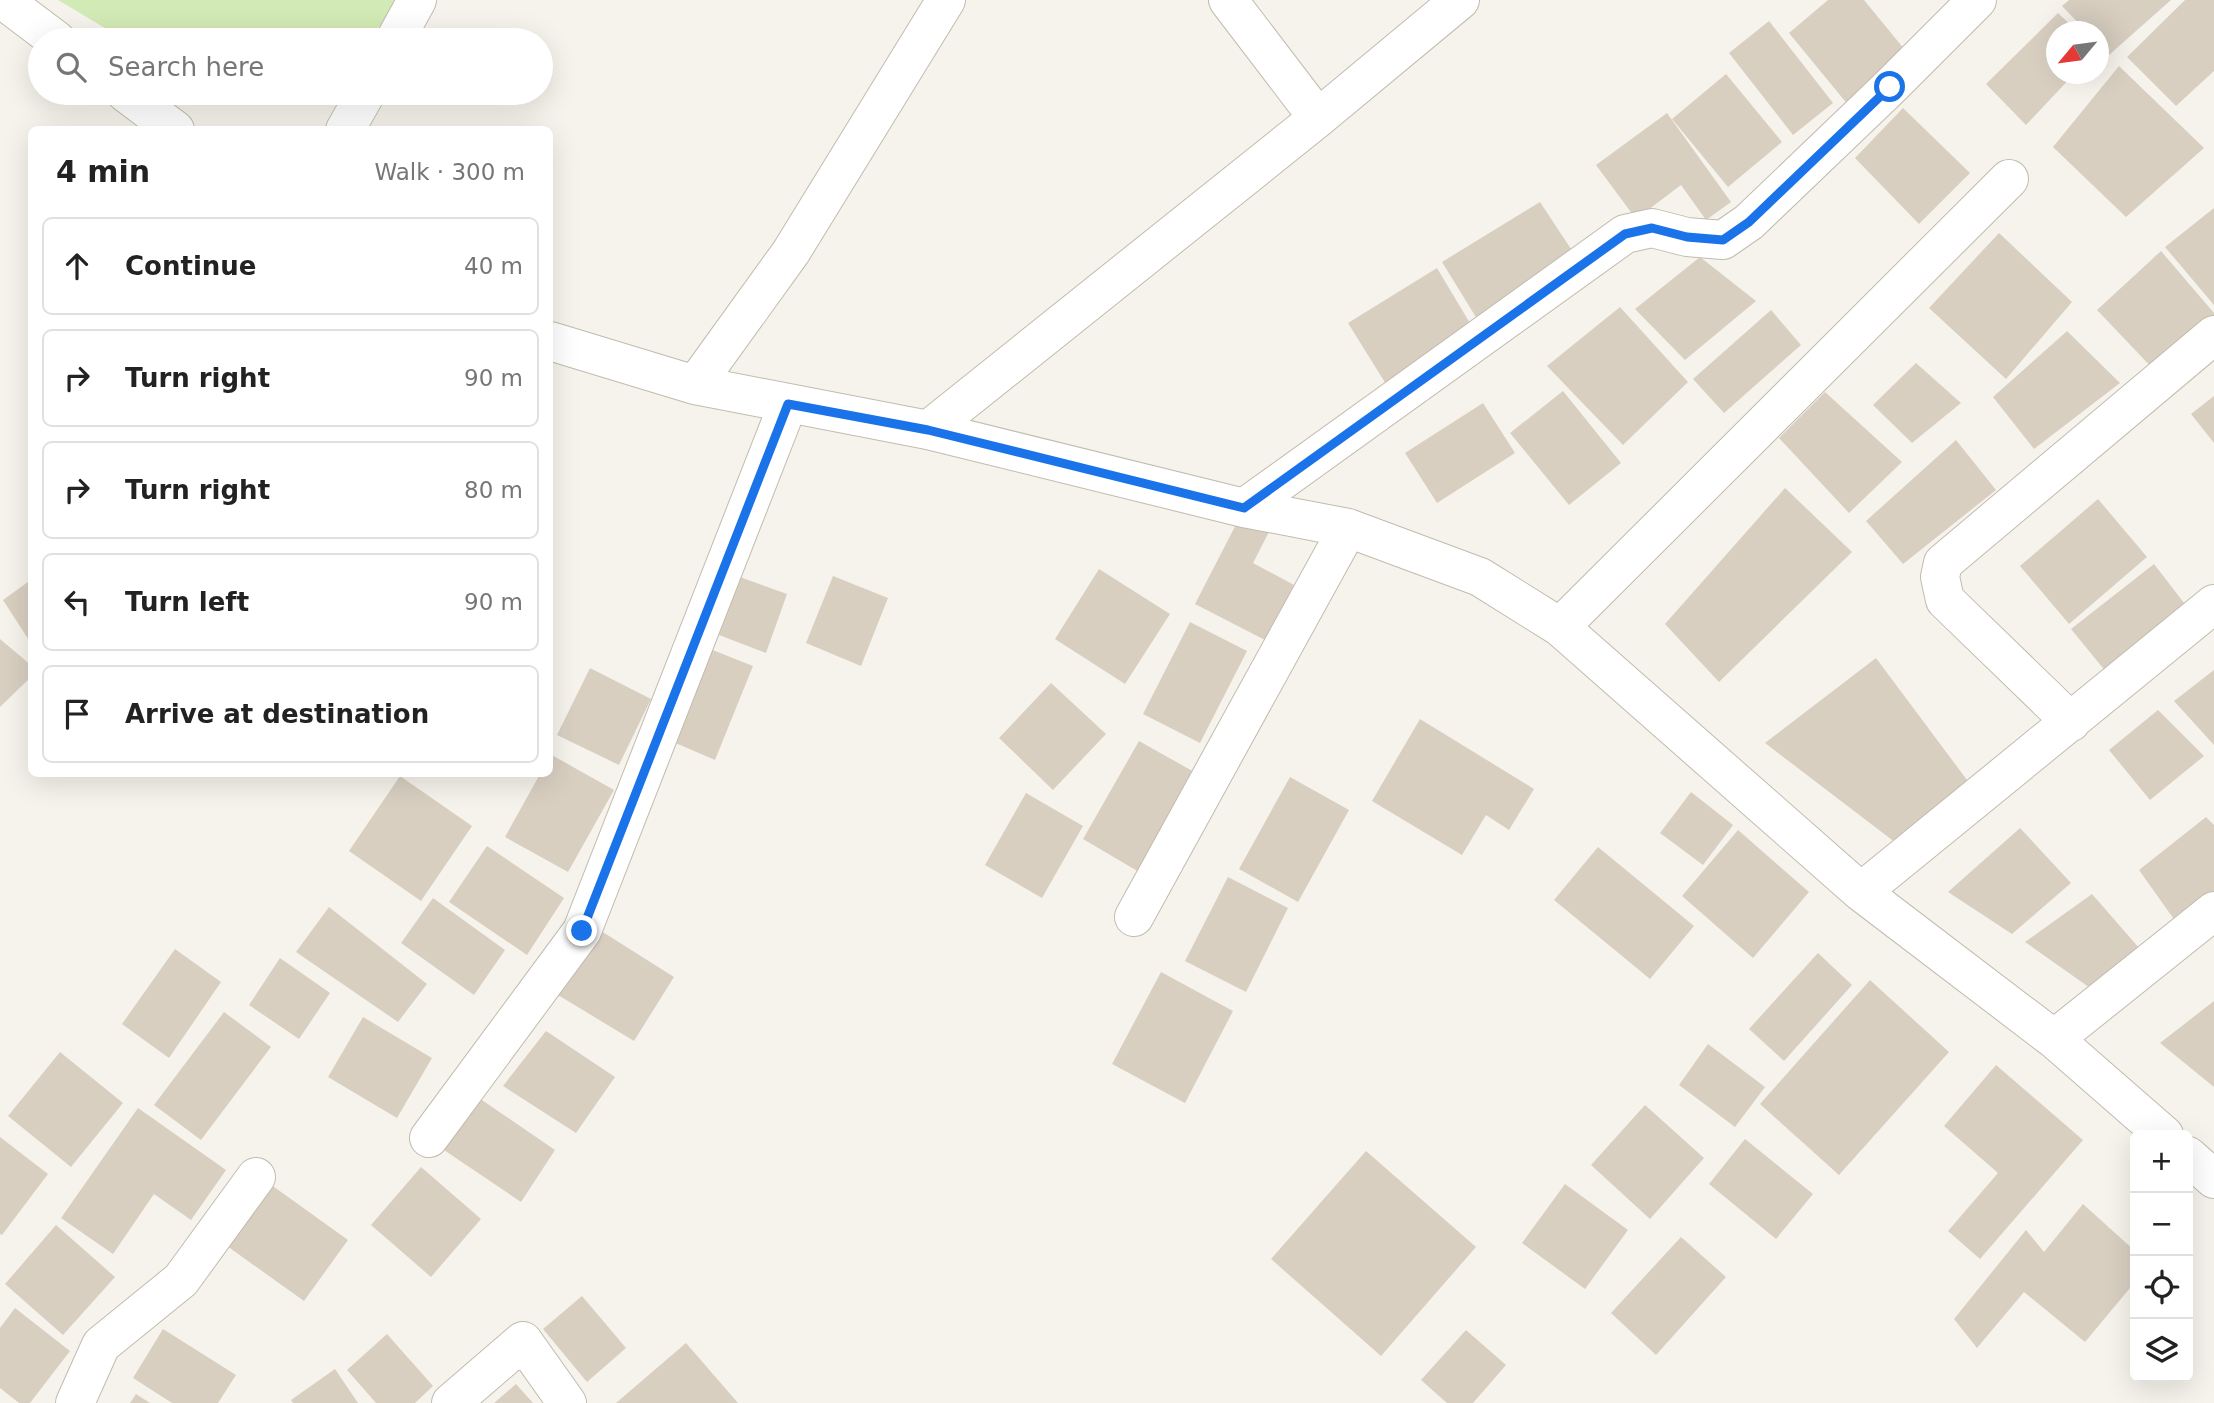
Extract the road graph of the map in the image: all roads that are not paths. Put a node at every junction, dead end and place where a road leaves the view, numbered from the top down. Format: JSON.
{"nodes":[{"id":1,"x":3,"y":0,"type":"edge"},
{"id":2,"x":417,"y":0,"type":"edge"},
{"id":3,"x":946,"y":0,"type":"edge"},
{"id":4,"x":1227,"y":0,"type":"edge"},
{"id":5,"x":1460,"y":0,"type":"edge"},
{"id":6,"x":1977,"y":0,"type":"edge"},
{"id":7,"x":40,"y":28,"type":"edge"},
{"id":8,"x":402,"y":28,"type":"edge"},
{"id":9,"x":142,"y":105,"type":"edge"},
{"id":10,"x":359,"y":105,"type":"edge"},
{"id":11,"x":1318,"y":118,"type":"junction"},
{"id":12,"x":170,"y":126,"type":"edge"},
{"id":13,"x":347,"y":126,"type":"edge"},
{"id":14,"x":2008,"y":179,"type":"dead end"},
{"id":15,"x":2214,"y":335,"type":"edge"},
{"id":16,"x":553,"y":342,"type":"edge"},
{"id":17,"x":695,"y":385,"type":"junction"},
{"id":18,"x":788,"y":404,"type":"junction"},
{"id":19,"x":928,"y":430,"type":"junction"},
{"id":20,"x":1244,"y":508,"type":"junction"},
{"id":21,"x":1348,"y":528,"type":"junction"},
{"id":22,"x":2214,"y":604,"type":"edge"},
{"id":23,"x":1560,"y":627,"type":"junction"},
{"id":24,"x":2071,"y":722,"type":"junction"},
{"id":25,"x":1861,"y":892,"type":"junction"},
{"id":26,"x":2214,"y":912,"type":"edge"},
{"id":27,"x":1135,"y":917,"type":"dead end"},
{"id":28,"x":2054,"y":1039,"type":"junction"},
{"id":29,"x":2158,"y":1130,"type":"edge"},
{"id":30,"x":429,"y":1138,"type":"dead end"},
{"id":31,"x":2193,"y":1160,"type":"edge"},
{"id":32,"x":256,"y":1177,"type":"dead end"},
{"id":33,"x":2214,"y":1179,"type":"edge"},
{"id":34,"x":75,"y":1403,"type":"edge"},
{"id":35,"x":451,"y":1403,"type":"edge"},
{"id":36,"x":567,"y":1403,"type":"edge"}],
"edges":[{"from":1,"to":7,"type":"street"},
{"from":2,"to":8,"type":"street"},
{"from":3,"to":17,"type":"street"},
{"from":4,"to":11,"type":"street"},
{"from":5,"to":11,"type":"street"},
{"from":6,"to":20,"type":"street"},
{"from":9,"to":12,"type":"street"},
{"from":10,"to":13,"type":"street"},
{"from":11,"to":19,"type":"street"},
{"from":14,"to":23,"type":"street"},
{"from":15,"to":24,"type":"street"},
{"from":16,"to":17,"type":"street"},
{"from":17,"to":18,"type":"street"},
{"from":18,"to":19,"type":"street"},
{"from":18,"to":30,"type":"street"},
{"from":19,"to":20,"type":"street"},
{"from":20,"to":21,"type":"street"},
{"from":21,"to":23,"type":"street"},
{"from":21,"to":27,"type":"street"},
{"from":22,"to":24,"type":"street"},
{"from":23,"to":25,"type":"street"},
{"from":24,"to":25,"type":"street"},
{"from":25,"to":28,"type":"street"},
{"from":26,"to":28,"type":"street"},
{"from":28,"to":29,"type":"street"},
{"from":31,"to":33,"type":"street"},
{"from":32,"to":34,"type":"street"},
{"from":35,"to":36,"type":"street"}]}
